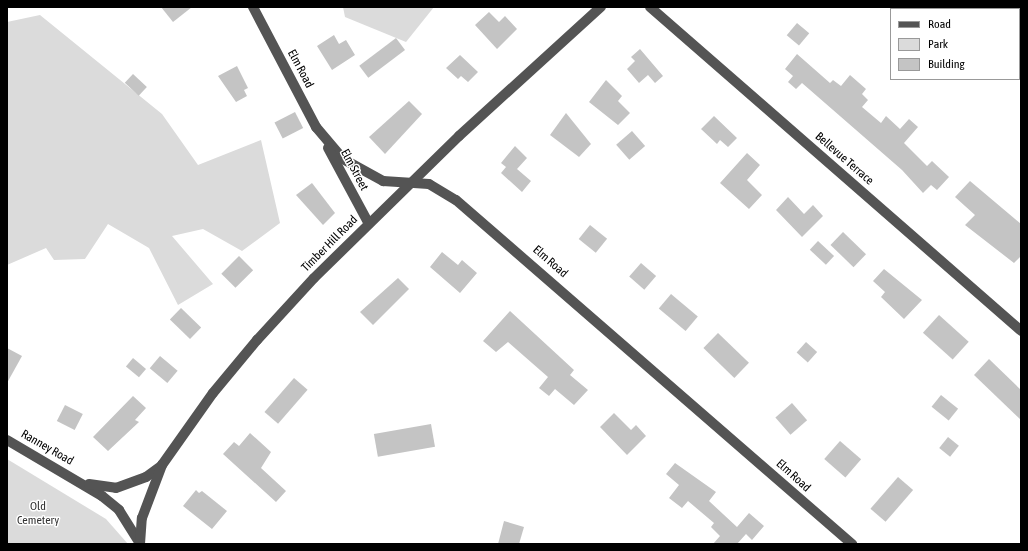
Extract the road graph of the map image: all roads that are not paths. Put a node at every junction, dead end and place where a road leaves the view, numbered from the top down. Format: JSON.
{"nodes":[{"id":1,"x":253,"y":7,"type":"edge"},
{"id":2,"x":601,"y":7,"type":"edge"},
{"id":3,"x":650,"y":7,"type":"edge"},
{"id":4,"x":316,"y":127,"type":"junction"},
{"id":5,"x":413,"y":181,"type":"junction"},
{"id":6,"x":369,"y":224,"type":"junction"},
{"id":7,"x":1021,"y":331,"type":"edge"},
{"id":8,"x":7,"y":440,"type":"edge"},
{"id":9,"x":162,"y":465,"type":"junction"},
{"id":10,"x":74,"y":478,"type":"junction"},
{"id":11,"x":140,"y":544,"type":"edge"},
{"id":12,"x":852,"y":544,"type":"edge"}],
"edges":[{"from":1,"to":4,"type":"street","name":"Elm Road"},
{"from":2,"to":5,"type":"street","name":"Timber Hill Road"},
{"from":3,"to":7,"type":"street","name":"Bellevue Terrace"},
{"from":4,"to":5,"type":"street","name":"Elm Road"},
{"from":4,"to":6,"type":"street","name":"Elm Street"},
{"from":5,"to":6,"type":"street","name":"Timber Hill Road"},
{"from":5,"to":12,"type":"street","name":"Elm Road"},
{"from":6,"to":9,"type":"street","name":"Timber Hill Road"},
{"from":8,"to":10,"type":"street","name":"Ranney Road"},
{"from":9,"to":10,"type":"street","name":"Ranney Road"},
{"from":9,"to":11,"type":"street","name":"Timber Hill Road"},
{"from":10,"to":11,"type":"street","name":"Ranney Road"}]}
